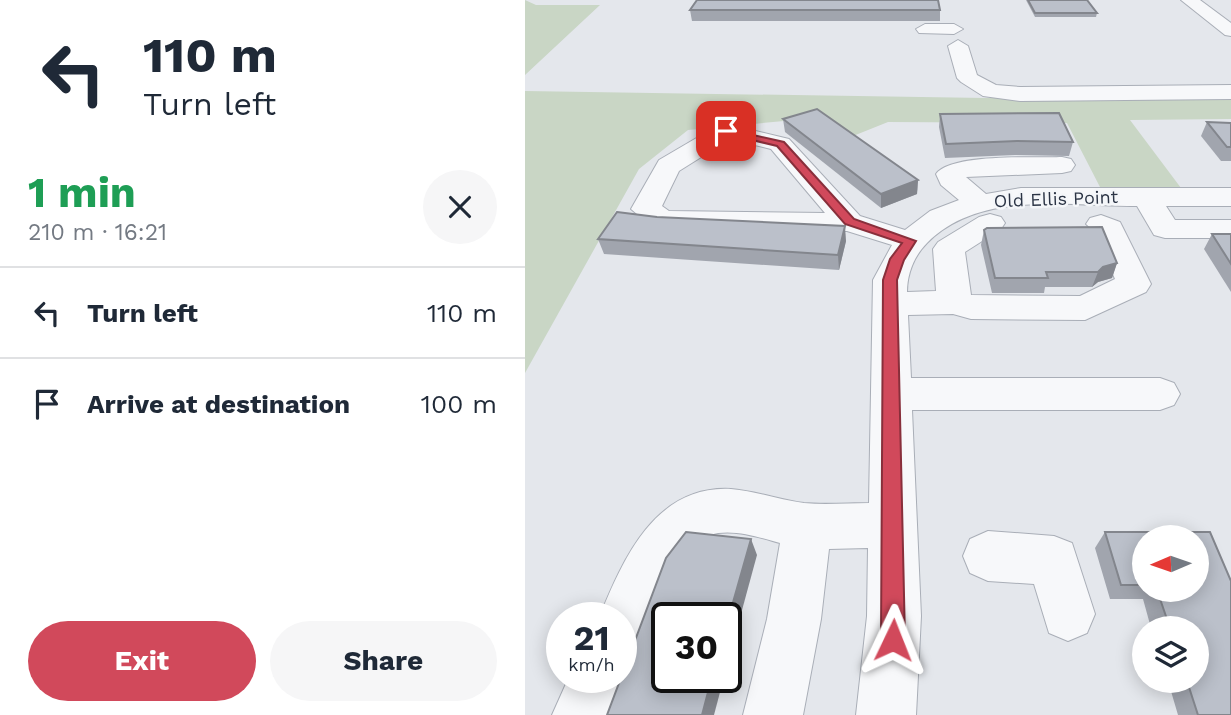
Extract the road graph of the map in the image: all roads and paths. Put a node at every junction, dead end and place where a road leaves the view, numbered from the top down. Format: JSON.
{"nodes":[{"id":1,"x":1189,"y":0,"type":"edge"},
{"id":2,"x":925,"y":29,"type":"edge"},
{"id":3,"x":1231,"y":31,"type":"edge"},
{"id":4,"x":959,"y":47,"type":"junction"},
{"id":5,"x":939,"y":66,"type":"dead end"},
{"id":6,"x":1231,"y":92,"type":"edge"},
{"id":7,"x":1062,"y":165,"type":"dead end"},
{"id":8,"x":1226,"y":199,"type":"edge"},
{"id":9,"x":985,"y":213,"type":"junction"},
{"id":10,"x":849,"y":222,"type":"junction"},
{"id":11,"x":1101,"y":224,"type":"edge"},
{"id":12,"x":910,"y":241,"type":"junction"},
{"id":13,"x":954,"y":302,"type":"junction"},
{"id":14,"x":891,"y":304,"type":"junction"},
{"id":15,"x":892,"y":394,"type":"junction"},
{"id":16,"x":1160,"y":394,"type":"dead end"},
{"id":17,"x":893,"y":525,"type":"junction"},
{"id":18,"x":807,"y":526,"type":"junction"},
{"id":19,"x":988,"y":556,"type":"dead end"},
{"id":20,"x":634,"y":602,"type":"edge"},
{"id":21,"x":1068,"y":614,"type":"dead end"},
{"id":22,"x":592,"y":693,"type":"edge"},
{"id":23,"x":582,"y":715,"type":"edge"},
{"id":24,"x":773,"y":715,"type":"edge"},
{"id":25,"x":886,"y":715,"type":"edge"}],
"edges":[{"from":1,"to":3,"type":"street"},
{"from":2,"to":4,"type":"street"},
{"from":4,"to":5,"type":"street"},
{"from":4,"to":6,"type":"street"},
{"from":7,"to":9,"type":"street"},
{"from":8,"to":9,"type":"street","name":"Old Ellis Point"},
{"from":9,"to":12,"type":"street","name":"Old Ellis Point"},
{"from":9,"to":13,"type":"street"},
{"from":10,"to":10,"type":"street"},
{"from":10,"to":12,"type":"street"},
{"from":11,"to":13,"type":"street"},
{"from":12,"to":14,"type":"street","name":"Old Ellis Point"},
{"from":13,"to":14,"type":"street"},
{"from":14,"to":15,"type":"street","name":"Old Ellis Point"},
{"from":15,"to":16,"type":"street"},
{"from":15,"to":17,"type":"street","name":"Old Ellis Point"},
{"from":17,"to":18,"type":"street"},
{"from":17,"to":25,"type":"street","name":"Old Ellis Point"},
{"from":18,"to":20,"type":"street"},
{"from":18,"to":24,"type":"street"},
{"from":19,"to":21,"type":"street"},
{"from":22,"to":23,"type":"street"}]}
